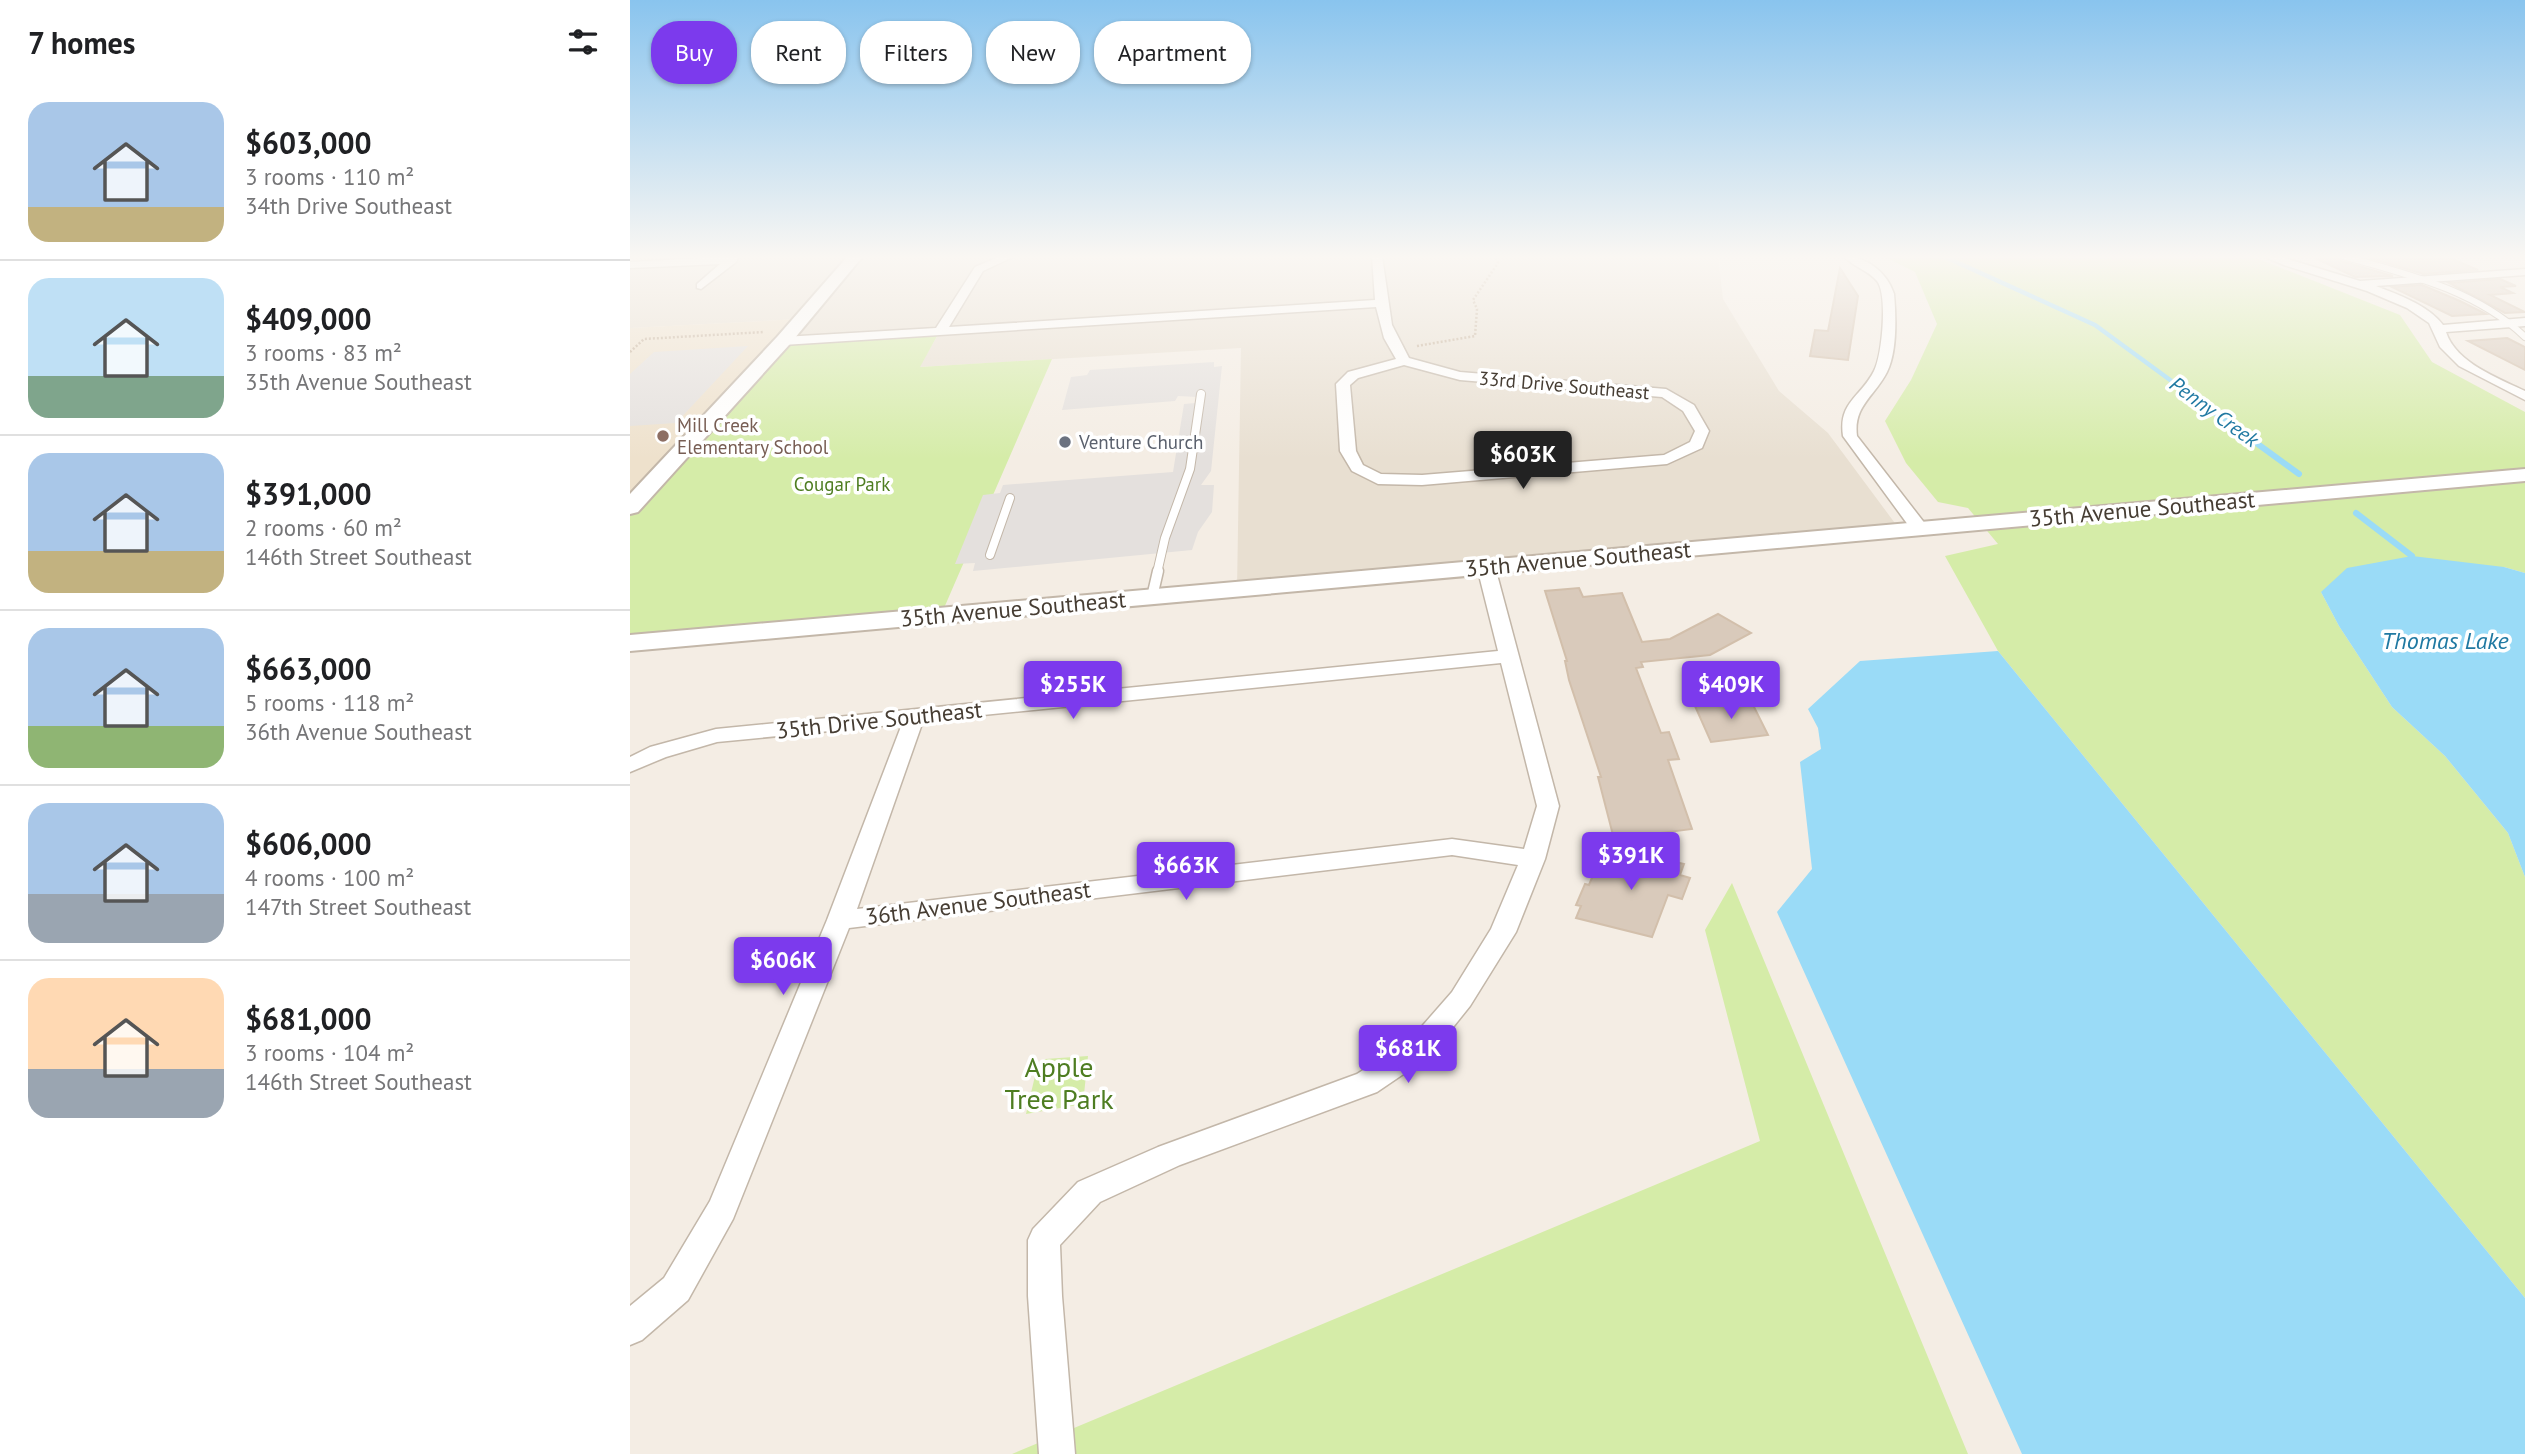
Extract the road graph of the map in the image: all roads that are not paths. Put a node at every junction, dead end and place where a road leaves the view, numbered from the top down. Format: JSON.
{"nodes":[{"id":1,"x":797,"y":324,"type":"edge"},
{"id":2,"x":944,"y":324,"type":"edge"},
{"id":3,"x":1028,"y":324,"type":"edge"},
{"id":4,"x":1386,"y":324,"type":"edge"},
{"id":5,"x":1887,"y":324,"type":"edge"},
{"id":6,"x":2436,"y":324,"type":"edge"},
{"id":7,"x":2508,"y":324,"type":"edge"},
{"id":8,"x":941,"y":329,"type":"junction"},
{"id":9,"x":2441,"y":329,"type":"junction"},
{"id":10,"x":787,"y":336,"type":"junction"},
{"id":11,"x":1400,"y":356,"type":"junction"},
{"id":12,"x":2525,"y":384,"type":"edge"},
{"id":13,"x":2506,"y":386,"type":"junction"},
{"id":14,"x":1201,"y":394,"type":"dead end"},
{"id":15,"x":2525,"y":396,"type":"edge"},
{"id":16,"x":2525,"y":475,"type":"edge"},
{"id":17,"x":1010,"y":498,"type":"dead end"},
{"id":18,"x":630,"y":507,"type":"edge"},
{"id":19,"x":1920,"y":529,"type":"junction"},
{"id":20,"x":990,"y":555,"type":"dead end"},
{"id":21,"x":1486,"y":567,"type":"junction"},
{"id":22,"x":1152,"y":597,"type":"junction"},
{"id":23,"x":630,"y":643,"type":"edge"},
{"id":24,"x":1509,"y":656,"type":"junction"},
{"id":25,"x":915,"y":716,"type":"junction"},
{"id":26,"x":630,"y":765,"type":"edge"},
{"id":27,"x":1533,"y":859,"type":"junction"},
{"id":28,"x":840,"y":919,"type":"junction"},
{"id":29,"x":630,"y":1328,"type":"edge"},
{"id":30,"x":1057,"y":1454,"type":"edge"}],
"edges":[{"from":1,"to":10,"type":"street"},
{"from":2,"to":8,"type":"street"},
{"from":3,"to":8,"type":"street"},
{"from":4,"to":11,"type":"street"},
{"from":5,"to":19,"type":"street"},
{"from":6,"to":9,"type":"street"},
{"from":7,"to":9,"type":"street"},
{"from":8,"to":10,"type":"street"},
{"from":9,"to":13,"type":"street"},
{"from":10,"to":18,"type":"street"},
{"from":11,"to":11,"type":"street","name":"33rd Drive Southeast"},
{"from":12,"to":13,"type":"street"},
{"from":13,"to":15,"type":"street"},
{"from":14,"to":22,"type":"lane"},
{"from":16,"to":19,"type":"street","name":"35th Avenue Southeast"},
{"from":17,"to":20,"type":"lane"},
{"from":19,"to":21,"type":"street","name":"35th Avenue Southeast"},
{"from":21,"to":22,"type":"street","name":"35th Avenue Southeast"},
{"from":21,"to":24,"type":"street"},
{"from":22,"to":23,"type":"street","name":"35th Avenue Southeast"},
{"from":24,"to":25,"type":"street","name":"35th Drive Southeast"},
{"from":24,"to":27,"type":"street"},
{"from":25,"to":26,"type":"street","name":"35th Drive Southeast"},
{"from":25,"to":28,"type":"street"},
{"from":27,"to":28,"type":"street","name":"36th Avenue Southeast"},
{"from":27,"to":30,"type":"street"},
{"from":28,"to":29,"type":"street"}]}
